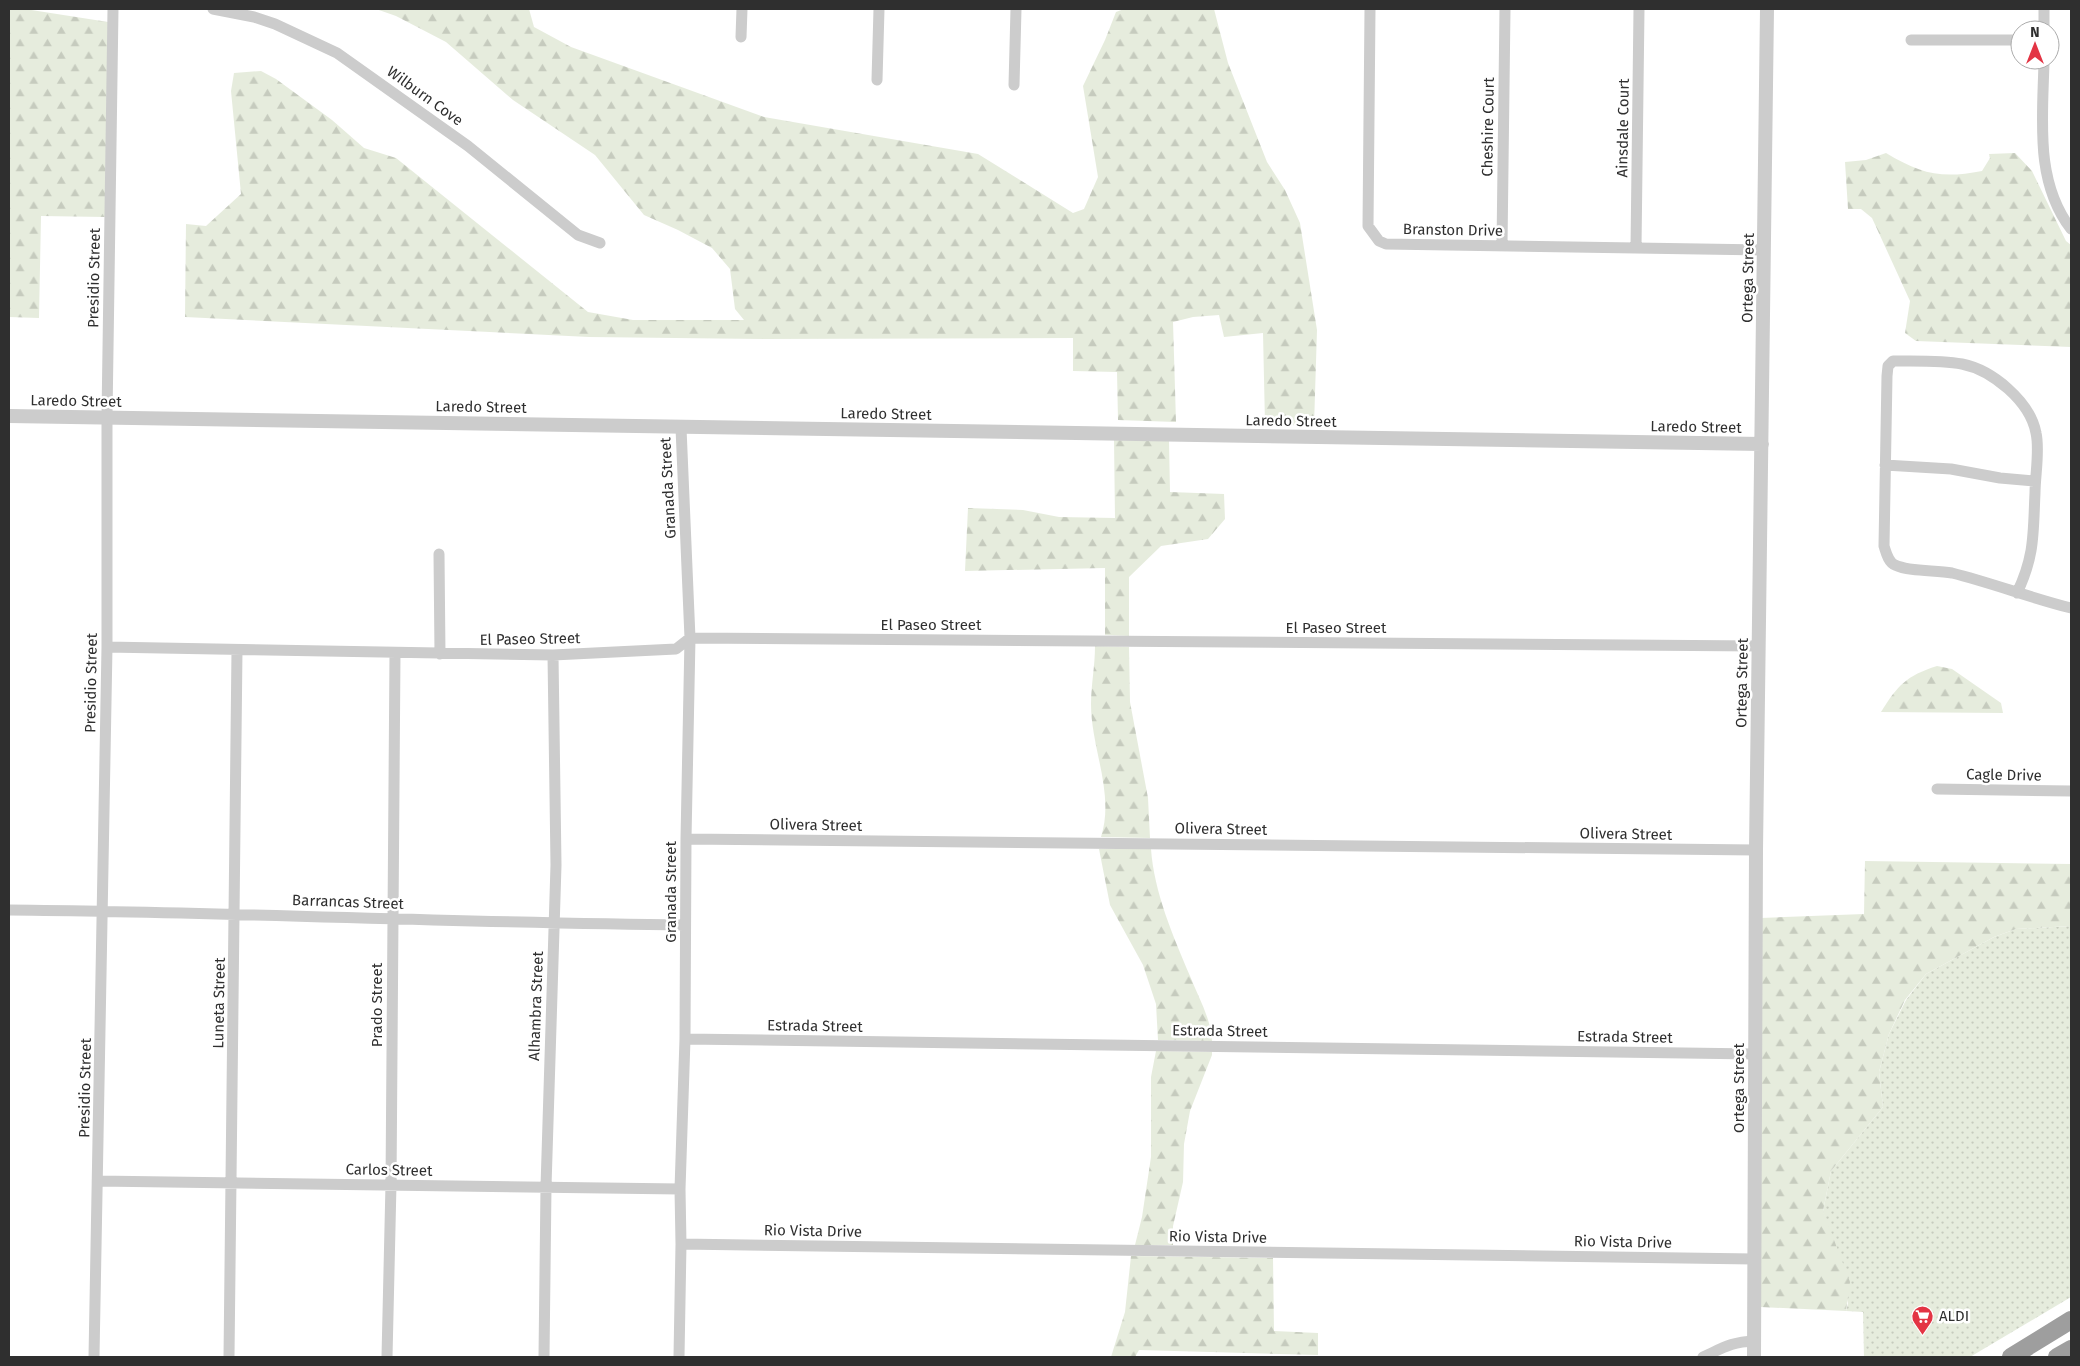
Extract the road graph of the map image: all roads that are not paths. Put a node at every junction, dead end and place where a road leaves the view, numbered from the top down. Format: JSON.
{"nodes":[{"id":1,"x":113,"y":9,"type":"edge"},
{"id":2,"x":213,"y":9,"type":"edge"},
{"id":3,"x":742,"y":9,"type":"edge"},
{"id":4,"x":879,"y":9,"type":"edge"},
{"id":5,"x":1016,"y":9,"type":"edge"},
{"id":6,"x":1370,"y":9,"type":"edge"},
{"id":7,"x":1504,"y":9,"type":"edge"},
{"id":8,"x":1639,"y":9,"type":"edge"},
{"id":9,"x":1767,"y":9,"type":"edge"},
{"id":10,"x":741,"y":36,"type":"dead end"},
{"id":11,"x":1911,"y":40,"type":"dead end"},
{"id":12,"x":2010,"y":40,"type":"edge"},
{"id":13,"x":2044,"y":70,"type":"edge"},
{"id":14,"x":877,"y":80,"type":"dead end"},
{"id":15,"x":1014,"y":85,"type":"dead end"},
{"id":16,"x":2071,"y":229,"type":"edge"},
{"id":17,"x":600,"y":243,"type":"dead end"},
{"id":18,"x":1502,"y":245,"type":"junction"},
{"id":19,"x":1636,"y":247,"type":"junction"},
{"id":20,"x":1764,"y":250,"type":"junction"},
{"id":21,"x":9,"y":416,"type":"edge"},
{"id":22,"x":107,"y":417,"type":"junction"},
{"id":23,"x":681,"y":428,"type":"junction"},
{"id":24,"x":1762,"y":444,"type":"junction"},
{"id":25,"x":1885,"y":465,"type":"junction"},
{"id":26,"x":2035,"y":481,"type":"junction"},
{"id":27,"x":439,"y":554,"type":"dead end"},
{"id":28,"x":2017,"y":593,"type":"junction"},
{"id":29,"x":2071,"y":608,"type":"edge"},
{"id":30,"x":690,"y":638,"type":"junction"},
{"id":31,"x":1759,"y":646,"type":"junction"},
{"id":32,"x":107,"y":647,"type":"junction"},
{"id":33,"x":237,"y":650,"type":"junction"},
{"id":34,"x":395,"y":653,"type":"junction"},
{"id":35,"x":440,"y":654,"type":"junction"},
{"id":36,"x":553,"y":655,"type":"junction"},
{"id":37,"x":1937,"y":789,"type":"dead end"},
{"id":38,"x":2071,"y":791,"type":"edge"},
{"id":39,"x":686,"y":838,"type":"junction"},
{"id":40,"x":1756,"y":850,"type":"junction"},
{"id":41,"x":9,"y":910,"type":"edge"},
{"id":42,"x":103,"y":911,"type":"junction"},
{"id":43,"x":236,"y":914,"type":"junction"},
{"id":44,"x":392,"y":919,"type":"junction"},
{"id":45,"x":553,"y":924,"type":"junction"},
{"id":46,"x":686,"y":925,"type":"junction"},
{"id":47,"x":685,"y":1039,"type":"junction"},
{"id":48,"x":1755,"y":1054,"type":"junction"},
{"id":49,"x":98,"y":1181,"type":"junction"},
{"id":50,"x":231,"y":1183,"type":"junction"},
{"id":51,"x":390,"y":1184,"type":"junction"},
{"id":52,"x":546,"y":1187,"type":"junction"},
{"id":53,"x":680,"y":1189,"type":"junction"},
{"id":54,"x":681,"y":1244,"type":"junction"},
{"id":55,"x":1754,"y":1259,"type":"junction"},
{"id":56,"x":2071,"y":1320,"type":"edge"},
{"id":57,"x":1754,"y":1342,"type":"junction"},
{"id":58,"x":2071,"y":1349,"type":"edge"},
{"id":59,"x":94,"y":1357,"type":"edge"},
{"id":60,"x":229,"y":1357,"type":"edge"},
{"id":61,"x":387,"y":1357,"type":"edge"},
{"id":62,"x":544,"y":1357,"type":"edge"},
{"id":63,"x":679,"y":1357,"type":"edge"},
{"id":64,"x":1703,"y":1357,"type":"edge"},
{"id":65,"x":1754,"y":1357,"type":"edge"},
{"id":66,"x":2011,"y":1357,"type":"edge"},
{"id":67,"x":2057,"y":1357,"type":"edge"}],
"edges":[{"from":1,"to":22,"type":"street","name":"Presidio Street"},
{"from":2,"to":17,"type":"street","name":"Wilburn Cove"},
{"from":3,"to":10,"type":"street"},
{"from":4,"to":14,"type":"street"},
{"from":5,"to":15,"type":"street"},
{"from":6,"to":18,"type":"street","name":"Branston Drive"},
{"from":7,"to":18,"type":"street","name":"Cheshire Court"},
{"from":8,"to":19,"type":"street","name":"Ainsdale Court"},
{"from":9,"to":20,"type":"street","name":"Ortega Street"},
{"from":11,"to":12,"type":"street"},
{"from":13,"to":16,"type":"street"},
{"from":18,"to":19,"type":"street","name":"Branston Drive"},
{"from":19,"to":20,"type":"street","name":"Branston Drive"},
{"from":20,"to":24,"type":"street","name":"Ortega Street"},
{"from":21,"to":22,"type":"street","name":"Laredo Street"},
{"from":22,"to":23,"type":"street","name":"Laredo Street"},
{"from":22,"to":32,"type":"street","name":"Presidio Street"},
{"from":23,"to":24,"type":"street","name":"Laredo Street"},
{"from":23,"to":30,"type":"street","name":"Granada Street"},
{"from":24,"to":31,"type":"street","name":"Ortega Street"},
{"from":25,"to":26,"type":"street"},
{"from":25,"to":26,"type":"street"},
{"from":25,"to":28,"type":"street"},
{"from":26,"to":28,"type":"street"},
{"from":27,"to":35,"type":"street"},
{"from":28,"to":29,"type":"street"},
{"from":30,"to":31,"type":"street","name":"El Paseo Street"},
{"from":30,"to":36,"type":"street","name":"El Paseo Street"},
{"from":30,"to":39,"type":"street","name":"Granada Street"},
{"from":31,"to":40,"type":"street","name":"Ortega Street"},
{"from":32,"to":33,"type":"street","name":"El Paseo Street"},
{"from":32,"to":42,"type":"street","name":"Presidio Street"},
{"from":33,"to":34,"type":"street","name":"El Paseo Street"},
{"from":33,"to":43,"type":"street","name":"Luneta Street"},
{"from":34,"to":35,"type":"street","name":"El Paseo Street"},
{"from":34,"to":44,"type":"street","name":"Prado Street"},
{"from":35,"to":36,"type":"street","name":"El Paseo Street"},
{"from":36,"to":45,"type":"street","name":"Alhambra Street"},
{"from":37,"to":38,"type":"street","name":"Cagle Drive"},
{"from":39,"to":40,"type":"street","name":"Olivera Street"},
{"from":39,"to":46,"type":"street","name":"Granada Street"},
{"from":40,"to":48,"type":"street","name":"Ortega Street"},
{"from":41,"to":42,"type":"street","name":"Barrancas Street"},
{"from":42,"to":43,"type":"street","name":"Barrancas Street"},
{"from":42,"to":49,"type":"street","name":"Presidio Street"},
{"from":43,"to":44,"type":"street","name":"Barrancas Street"},
{"from":43,"to":50,"type":"street","name":"Luneta Street"},
{"from":44,"to":45,"type":"street","name":"Barrancas Street"},
{"from":44,"to":51,"type":"street","name":"Prado Street"},
{"from":45,"to":46,"type":"street","name":"Barrancas Street"},
{"from":45,"to":52,"type":"street","name":"Alhambra Street"},
{"from":46,"to":47,"type":"street","name":"Granada Street"},
{"from":47,"to":48,"type":"street","name":"Estrada Street"},
{"from":47,"to":53,"type":"street","name":"Granada Street"},
{"from":48,"to":55,"type":"street","name":"Ortega Street"},
{"from":49,"to":50,"type":"street","name":"Carlos Street"},
{"from":49,"to":59,"type":"street","name":"Presidio Street"},
{"from":50,"to":51,"type":"street","name":"Carlos Street"},
{"from":50,"to":60,"type":"street","name":"Luneta Street"},
{"from":51,"to":52,"type":"street","name":"Carlos Street"},
{"from":51,"to":61,"type":"street","name":"Prado Street"},
{"from":52,"to":53,"type":"street","name":"Carlos Street"},
{"from":52,"to":62,"type":"street","name":"Alhambra Street"},
{"from":53,"to":54,"type":"street","name":"Granada Street"},
{"from":54,"to":55,"type":"street","name":"Rio Vista Drive"},
{"from":54,"to":63,"type":"street","name":"Granada Street"},
{"from":55,"to":57,"type":"street","name":"Ortega Street"},
{"from":56,"to":66,"type":"highway"},
{"from":57,"to":64,"type":"street"},
{"from":57,"to":65,"type":"street","name":"Ortega Street"},
{"from":58,"to":67,"type":"highway"}]}
